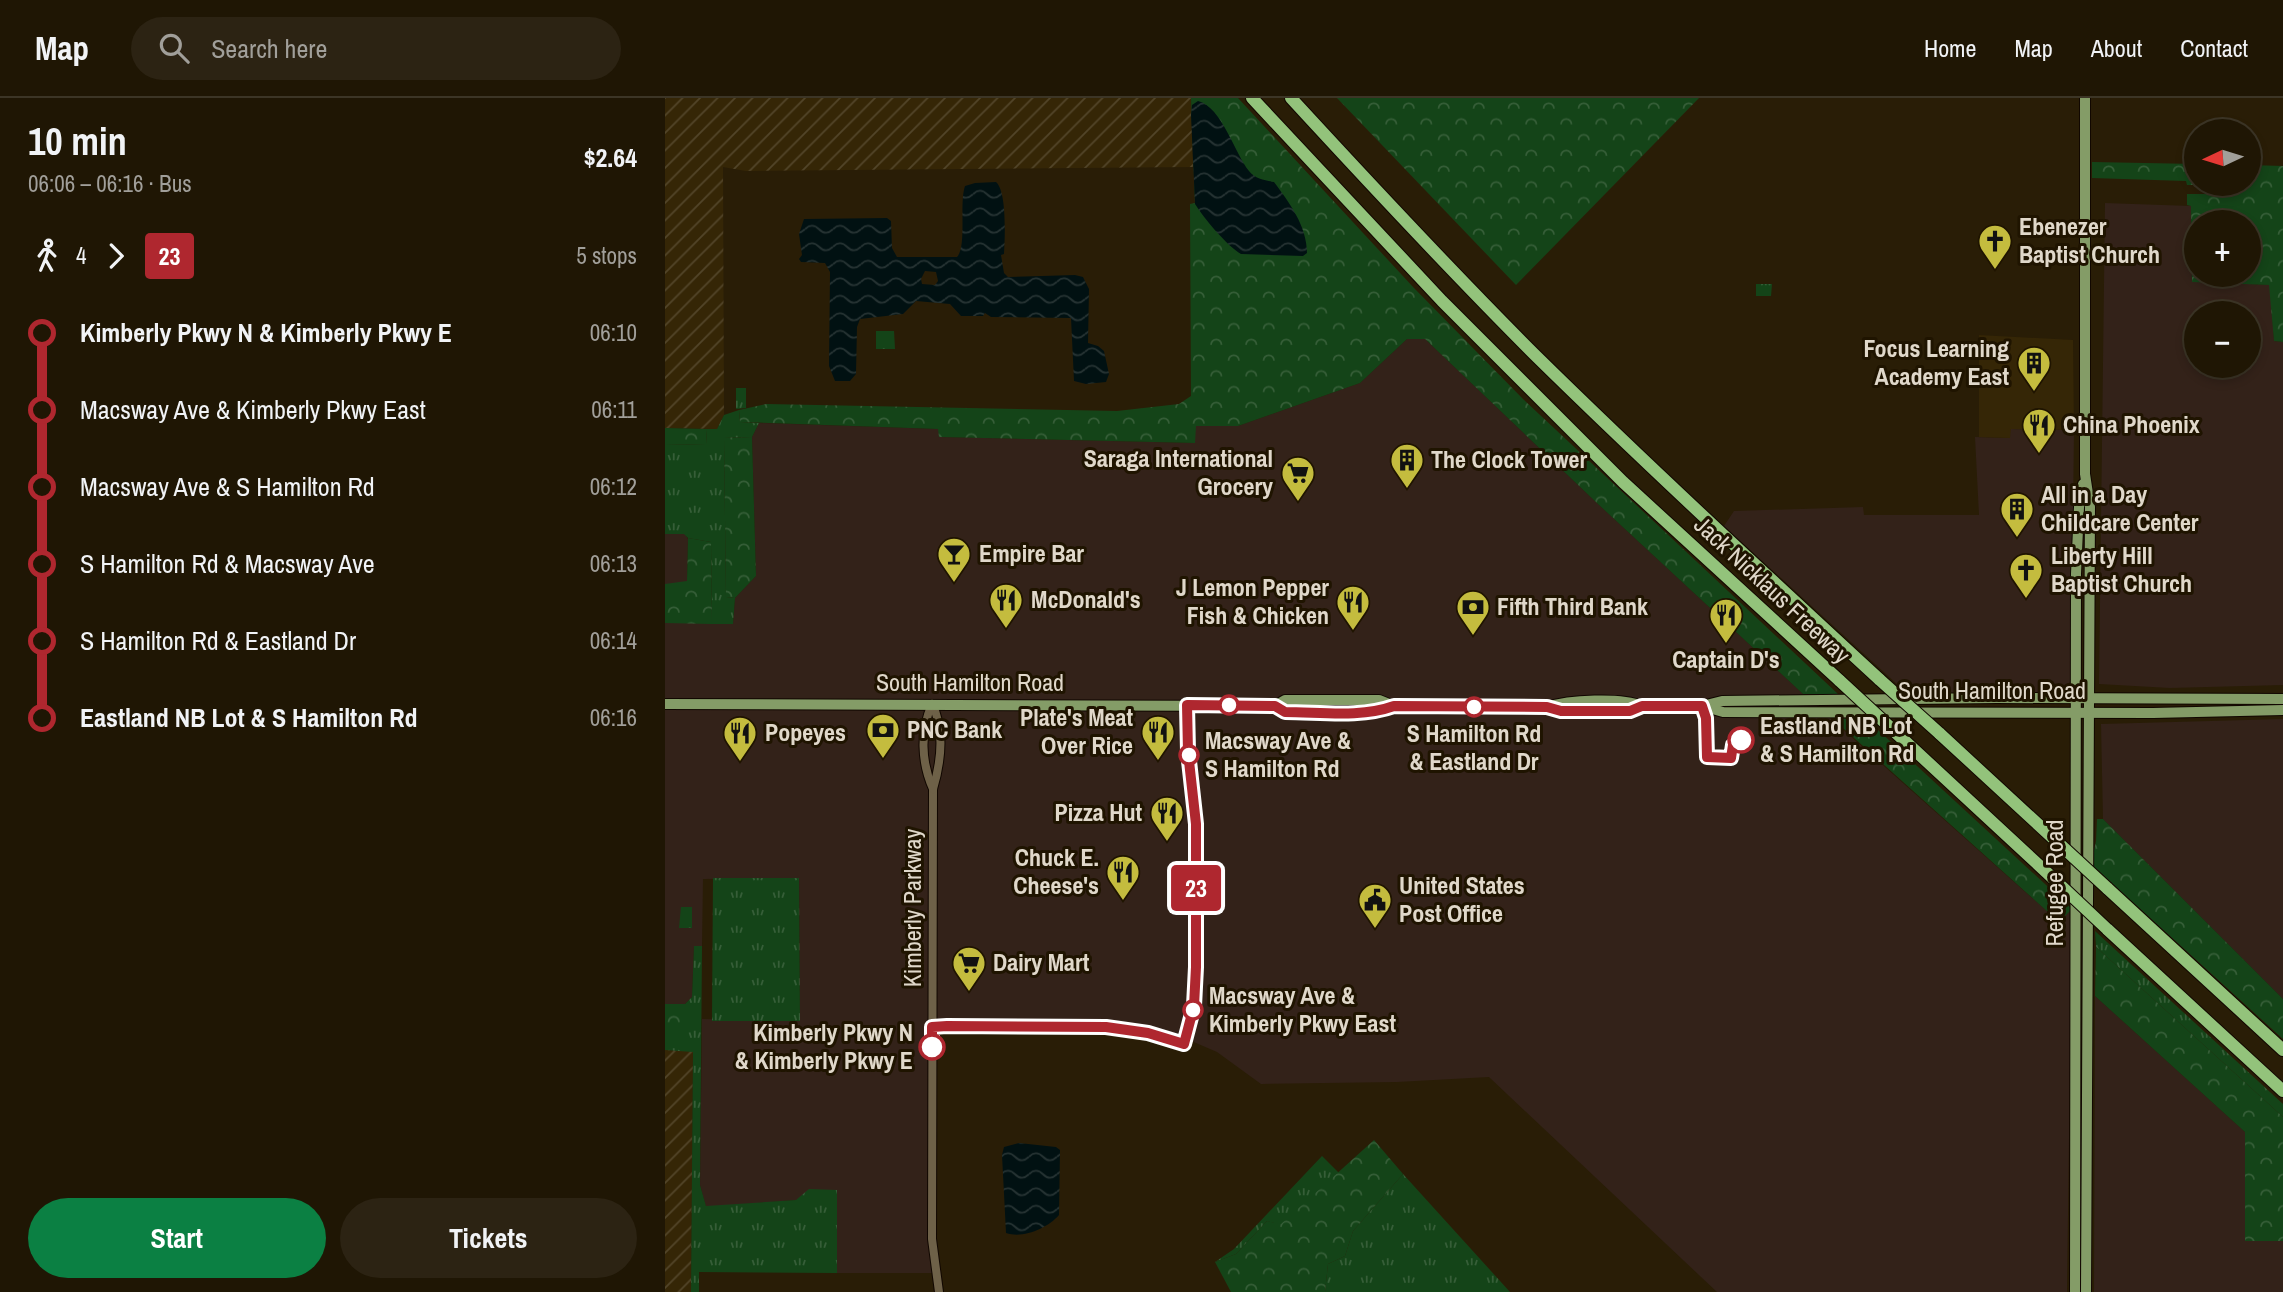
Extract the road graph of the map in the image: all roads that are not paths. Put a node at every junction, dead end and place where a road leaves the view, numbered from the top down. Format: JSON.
{"nodes":[{"id":1,"x":1252,"y":98,"type":"edge"},
{"id":2,"x":1291,"y":98,"type":"edge"},
{"id":3,"x":2085,"y":98,"type":"edge"},
{"id":4,"x":2085,"y":474,"type":"junction"},
{"id":5,"x":2076,"y":698,"type":"junction"},
{"id":6,"x":2088,"y":699,"type":"junction"},
{"id":7,"x":2283,"y":699,"type":"edge"},
{"id":8,"x":665,"y":704,"type":"edge"},
{"id":9,"x":932,"y":704,"type":"junction"},
{"id":10,"x":1702,"y":706,"type":"junction"},
{"id":11,"x":2283,"y":710,"type":"edge"},
{"id":12,"x":2082,"y":713,"type":"junction"},
{"id":13,"x":933,"y":789,"type":"junction"},
{"id":14,"x":2283,"y":1050,"type":"edge"},
{"id":15,"x":2283,"y":1091,"type":"edge"},
{"id":16,"x":939,"y":1292,"type":"edge"},
{"id":17,"x":2075,"y":1292,"type":"edge"},
{"id":18,"x":2086,"y":1292,"type":"edge"}],
"edges":[{"from":1,"to":15,"type":"highway","name":"Jack Nicklaus Freeway","bridge":true},
{"from":2,"to":14,"type":"highway","name":"Jack Nicklaus Freeway","bridge":true},
{"from":3,"to":4,"type":"main road","name":"Refugee Road"},
{"from":4,"to":5,"type":"main road","name":"Refugee Road"},
{"from":4,"to":6,"type":"main road","name":"Refugee Road"},
{"from":5,"to":6,"type":"main road","name":"South Hamilton Road"},
{"from":5,"to":10,"type":"main road","name":"South Hamilton Road"},
{"from":5,"to":12,"type":"main road","name":"Refugee Road"},
{"from":6,"to":7,"type":"main road","name":"South Hamilton Road"},
{"from":6,"to":12,"type":"main road","name":"Refugee Road"},
{"from":8,"to":9,"type":"main road","name":"South Hamilton Road"},
{"from":9,"to":10,"type":"main road","name":"South Hamilton Road"},
{"from":9,"to":13,"type":"street","name":"Kimberly Parkway"},
{"from":9,"to":13,"type":"street","name":"Kimberly Parkway"},
{"from":10,"to":12,"type":"main road","name":"South Hamilton Road"},
{"from":11,"to":12,"type":"main road","name":"South Hamilton Road"},
{"from":12,"to":17,"type":"main road","name":"Refugee Road"},
{"from":12,"to":18,"type":"main road","name":"Refugee Road"},
{"from":13,"to":16,"type":"street","name":"Kimberly Parkway"}]}
